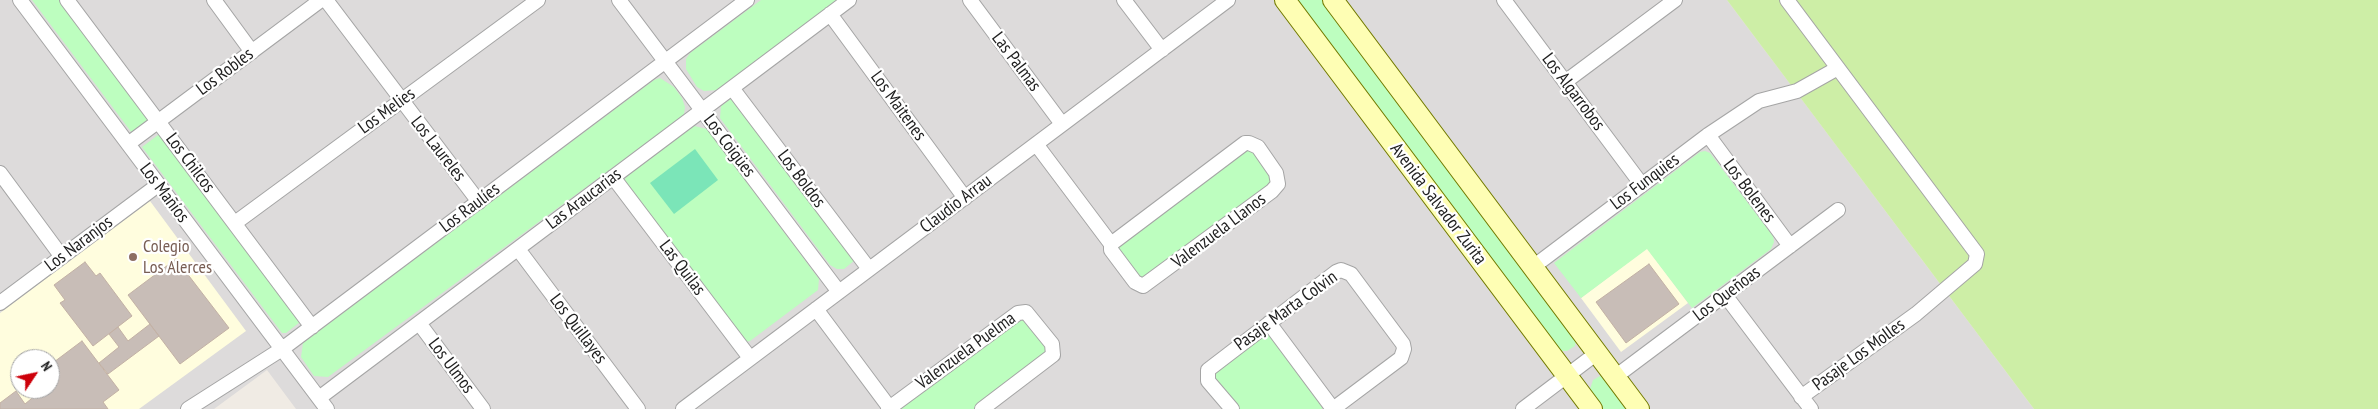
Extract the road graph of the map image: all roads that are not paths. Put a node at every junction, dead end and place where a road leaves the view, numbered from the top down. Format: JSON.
{"nodes":[{"id":1,"x":20,"y":0,"type":"edge"},
{"id":2,"x":67,"y":0,"type":"edge"},
{"id":3,"x":214,"y":0,"type":"edge"},
{"id":4,"x":321,"y":0,"type":"edge"},
{"id":5,"x":326,"y":0,"type":"edge"},
{"id":6,"x":538,"y":0,"type":"edge"},
{"id":7,"x":619,"y":0,"type":"edge"},
{"id":8,"x":747,"y":0,"type":"edge"},
{"id":9,"x":850,"y":0,"type":"edge"},
{"id":10,"x":970,"y":0,"type":"edge"},
{"id":11,"x":1124,"y":0,"type":"edge"},
{"id":12,"x":1228,"y":0,"type":"edge"},
{"id":13,"x":1285,"y":0,"type":"edge"},
{"id":14,"x":1333,"y":0,"type":"edge"},
{"id":15,"x":1504,"y":0,"type":"edge"},
{"id":16,"x":1675,"y":0,"type":"edge"},
{"id":17,"x":1787,"y":0,"type":"edge"},
{"id":18,"x":830,"y":14,"type":"junction"},
{"id":19,"x":1162,"y":50,"type":"junction"},
{"id":20,"x":252,"y":52,"type":"junction"},
{"id":21,"x":666,"y":62,"type":"junction"},
{"id":22,"x":1838,"y":68,"type":"junction"},
{"id":23,"x":1565,"y":82,"type":"junction"},
{"id":24,"x":732,"y":88,"type":"junction"},
{"id":25,"x":401,"y":101,"type":"junction"},
{"id":26,"x":702,"y":110,"type":"junction"},
{"id":27,"x":158,"y":122,"type":"junction"},
{"id":28,"x":1062,"y":124,"type":"junction"},
{"id":29,"x":1708,"y":135,"type":"junction"},
{"id":30,"x":128,"y":144,"type":"junction"},
{"id":31,"x":1036,"y":144,"type":"junction"},
{"id":32,"x":0,"y":174,"type":"edge"},
{"id":33,"x":614,"y":177,"type":"junction"},
{"id":34,"x":158,"y":184,"type":"junction"},
{"id":35,"x":1642,"y":185,"type":"junction"},
{"id":36,"x":965,"y":198,"type":"junction"},
{"id":37,"x":479,"y":202,"type":"junction"},
{"id":38,"x":1838,"y":210,"type":"dead end"},
{"id":39,"x":235,"y":224,"type":"junction"},
{"id":40,"x":1111,"y":244,"type":"junction"},
{"id":41,"x":1790,"y":246,"type":"junction"},
{"id":42,"x":518,"y":248,"type":"junction"},
{"id":43,"x":62,"y":257,"type":"junction"},
{"id":44,"x":1532,"y":267,"type":"junction"},
{"id":45,"x":869,"y":269,"type":"junction"},
{"id":46,"x":839,"y":292,"type":"junction"},
{"id":47,"x":1725,"y":295,"type":"junction"},
{"id":48,"x":0,"y":303,"type":"edge"},
{"id":49,"x":816,"y":309,"type":"junction"},
{"id":50,"x":419,"y":322,"type":"junction"},
{"id":51,"x":1268,"y":323,"type":"junction"},
{"id":52,"x":312,"y":327,"type":"junction"},
{"id":53,"x":282,"y":350,"type":"junction"},
{"id":54,"x":1597,"y":353,"type":"junction"},
{"id":55,"x":750,"y":358,"type":"junction"},
{"id":56,"x":1567,"y":376,"type":"junction"},
{"id":57,"x":1615,"y":377,"type":"junction"},
{"id":58,"x":1802,"y":397,"type":"junction"},
{"id":59,"x":323,"y":403,"type":"edge"},
{"id":60,"x":889,"y":408,"type":"edge"},
{"id":61,"x":188,"y":409,"type":"edge"},
{"id":62,"x":483,"y":409,"type":"edge"},
{"id":63,"x":638,"y":409,"type":"edge"},
{"id":64,"x":683,"y":409,"type":"edge"},
{"id":65,"x":982,"y":409,"type":"edge"},
{"id":66,"x":1232,"y":409,"type":"edge"},
{"id":67,"x":1333,"y":409,"type":"edge"},
{"id":68,"x":1523,"y":409,"type":"edge"},
{"id":69,"x":1592,"y":409,"type":"edge"},
{"id":70,"x":1639,"y":409,"type":"edge"},
{"id":71,"x":1811,"y":409,"type":"edge"}],
"edges":[{"from":1,"to":30,"type":"street","name":"Los Mañíos"},
{"from":2,"to":27,"type":"street","name":"Los Chilcos"},
{"from":3,"to":20,"type":"street"},
{"from":4,"to":20,"type":"street","name":"Los Robles"},
{"from":5,"to":25,"type":"street","name":"Los Laureles"},
{"from":6,"to":25,"type":"street","name":"Los Melies"},
{"from":7,"to":21,"type":"street","name":"Los Coigües"},
{"from":8,"to":21,"type":"street","name":"Los Raulíes"},
{"from":9,"to":18,"type":"street","name":"Las Araucarias"},
{"from":10,"to":28,"type":"street","name":"Las Palmas"},
{"from":11,"to":19,"type":"street"},
{"from":12,"to":19,"type":"street","name":"Claudio Arrau"},
{"from":13,"to":56,"type":"main road","name":"Avenida Salvador Zurita"},
{"from":14,"to":44,"type":"main road"},
{"from":15,"to":23,"type":"street","name":"Los Algarrobos"},
{"from":16,"to":23,"type":"street"},
{"from":17,"to":22,"type":"street","name":"Pasaje Los Molles"},
{"from":18,"to":24,"type":"street","name":"Las Araucarias"},
{"from":18,"to":36,"type":"street","name":"Los Maitenes"},
{"from":19,"to":28,"type":"street","name":"Claudio Arrau"},
{"from":20,"to":27,"type":"street","name":"Los Robles"},
{"from":21,"to":26,"type":"street","name":"Los Coigües"},
{"from":21,"to":37,"type":"street","name":"Los Raulíes"},
{"from":22,"to":29,"type":"street","name":"Los Funquies"},
{"from":22,"to":58,"type":"street","name":"Pasaje Los Molles"},
{"from":23,"to":35,"type":"street","name":"Los Algarrobos"},
{"from":24,"to":26,"type":"street","name":"Las Araucarias"},
{"from":24,"to":45,"type":"street","name":"Los Boldos"},
{"from":25,"to":37,"type":"street","name":"Los Laureles"},
{"from":25,"to":39,"type":"street","name":"Los Melies"},
{"from":26,"to":33,"type":"street","name":"Las Araucarias"},
{"from":26,"to":46,"type":"street","name":"Los Coigües"},
{"from":27,"to":30,"type":"street","name":"Los Robles"},
{"from":27,"to":39,"type":"street","name":"Los Chilcos"},
{"from":28,"to":31,"type":"street","name":"Claudio Arrau"},
{"from":29,"to":35,"type":"street","name":"Los Funquies"},
{"from":29,"to":41,"type":"street","name":"Los Bolenes"},
{"from":30,"to":34,"type":"street","name":"Los Mañíos"},
{"from":31,"to":36,"type":"street","name":"Claudio Arrau"},
{"from":31,"to":40,"type":"street","name":"Valenzuela Llanos"},
{"from":32,"to":43,"type":"street"},
{"from":33,"to":42,"type":"street","name":"Las Araucarias"},
{"from":33,"to":55,"type":"street","name":"Las Quilas"},
{"from":34,"to":43,"type":"street","name":"Los Naranjos"},
{"from":34,"to":53,"type":"street","name":"Los Mañíos"},
{"from":35,"to":44,"type":"street","name":"Los Funquies"},
{"from":36,"to":45,"type":"street","name":"Claudio Arrau"},
{"from":37,"to":52,"type":"street","name":"Los Raulíes"},
{"from":38,"to":41,"type":"street","name":"Los Queñoas"},
{"from":39,"to":52,"type":"street","name":"Los Chilcos"},
{"from":40,"to":40,"type":"street","name":"Valenzuela Llanos"},
{"from":41,"to":47,"type":"street","name":"Los Queñoas"},
{"from":42,"to":50,"type":"street","name":"Las Araucarias"},
{"from":42,"to":63,"type":"street","name":"Los Quillayes"},
{"from":43,"to":48,"type":"street","name":"Los Naranjos"},
{"from":44,"to":54,"type":"main road"},
{"from":45,"to":46,"type":"street","name":"Claudio Arrau"},
{"from":46,"to":49,"type":"street","name":"Claudio Arrau"},
{"from":47,"to":57,"type":"street","name":"Los Queñoas"},
{"from":47,"to":58,"type":"street"},
{"from":49,"to":55,"type":"street","name":"Claudio Arrau"},
{"from":49,"to":60,"type":"street","name":"Valenzuela Puelma"},
{"from":50,"to":59,"type":"street","name":"Las Araucarias"},
{"from":50,"to":62,"type":"street","name":"Los Ulmos"},
{"from":51,"to":66,"type":"street","name":"Pasaje Marta Colvin"},
{"from":51,"to":67,"type":"street"},
{"from":51,"to":67,"type":"street","name":"Pasaje Marta Colvin"},
{"from":52,"to":53,"type":"street","name":"Los Raulíes"},
{"from":53,"to":59,"type":"street","name":"Los Mañíos"},
{"from":53,"to":61,"type":"street","name":"Los Raulíes"},
{"from":54,"to":56,"type":"street"},
{"from":54,"to":57,"type":"main road"},
{"from":55,"to":64,"type":"street","name":"Claudio Arrau"},
{"from":56,"to":68,"type":"street"},
{"from":56,"to":69,"type":"main road","name":"Avenida Salvador Zurita"},
{"from":57,"to":70,"type":"main road"},
{"from":58,"to":71,"type":"street"},
{"from":60,"to":65,"type":"street","name":"Valenzuela Puelma"}]}
